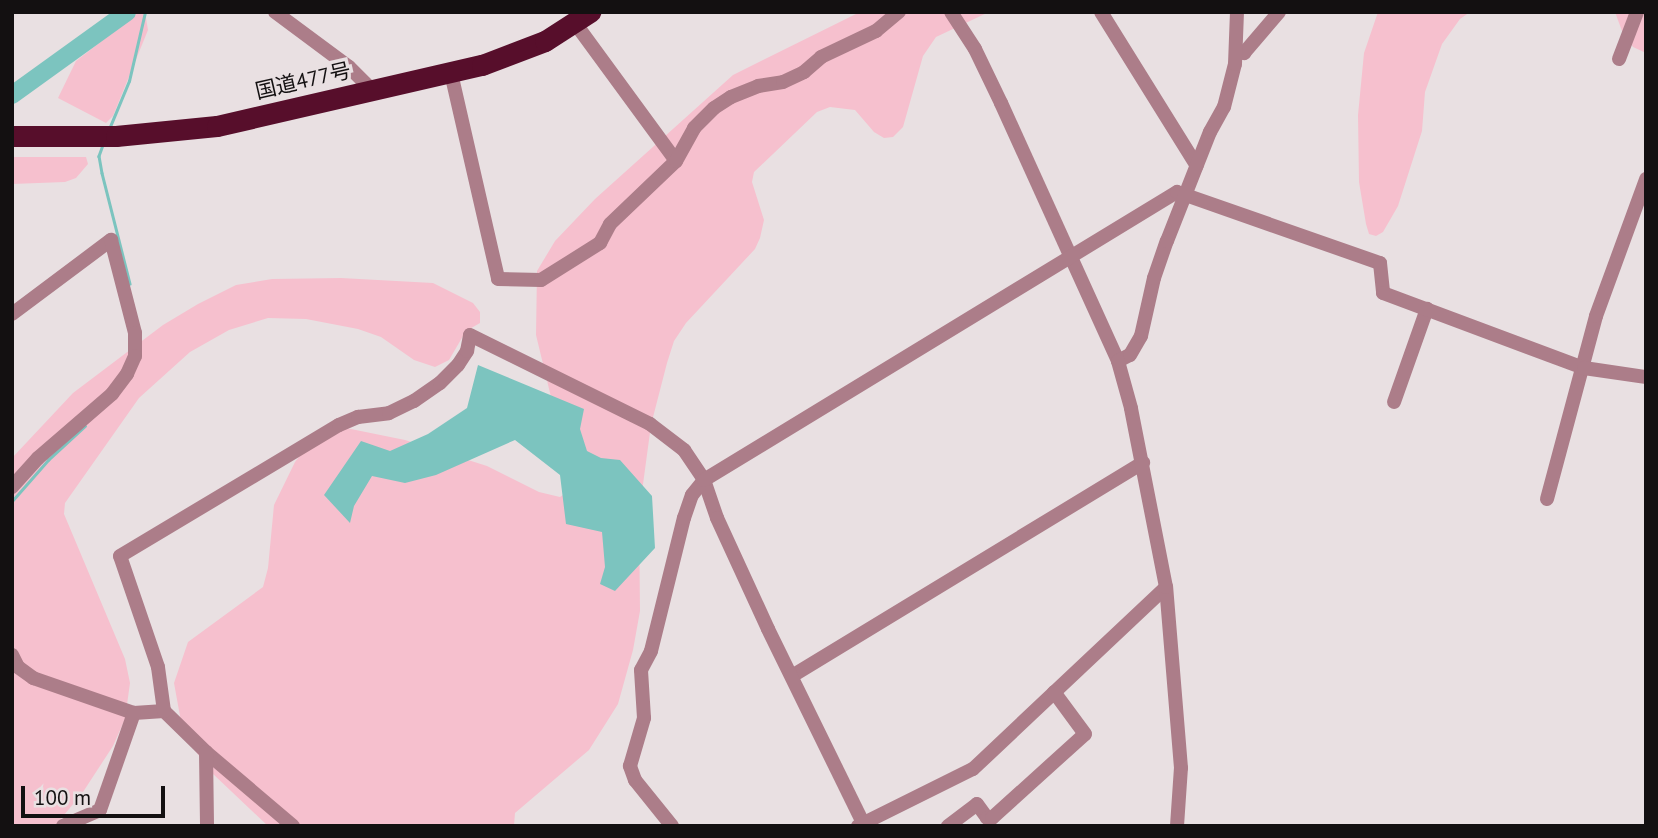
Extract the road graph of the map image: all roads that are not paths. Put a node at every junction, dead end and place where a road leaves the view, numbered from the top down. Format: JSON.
{"nodes":[{"id":1,"x":275,"y":12,"type":"edge"},
{"id":2,"x":898,"y":12,"type":"edge"},
{"id":3,"x":951,"y":12,"type":"edge"},
{"id":4,"x":1101,"y":12,"type":"edge"},
{"id":5,"x":1237,"y":12,"type":"edge"},
{"id":6,"x":1279,"y":12,"type":"edge"},
{"id":7,"x":1637,"y":12,"type":"edge"},
{"id":8,"x":583,"y":18,"type":"edge"},
{"id":9,"x":1237,"y":50,"type":"junction"},
{"id":10,"x":1619,"y":59,"type":"dead end"},
{"id":11,"x":451,"y":73,"type":"junction"},
{"id":12,"x":373,"y":91,"type":"junction"},
{"id":13,"x":12,"y":136,"type":"edge"},
{"id":14,"x":676,"y":161,"type":"junction"},
{"id":15,"x":1196,"y":166,"type":"junction"},
{"id":16,"x":1646,"y":179,"type":"edge"},
{"id":17,"x":1185,"y":194,"type":"junction"},
{"id":18,"x":1069,"y":258,"type":"junction"},
{"id":19,"x":1427,"y":309,"type":"junction"},
{"id":20,"x":12,"y":314,"type":"edge"},
{"id":21,"x":1118,"y":362,"type":"junction"},
{"id":22,"x":1584,"y":368,"type":"junction"},
{"id":23,"x":1646,"y":377,"type":"edge"},
{"id":24,"x":1394,"y":401,"type":"dead end"},
{"id":25,"x":1143,"y":463,"type":"junction"},
{"id":26,"x":704,"y":480,"type":"junction"},
{"id":27,"x":12,"y":487,"type":"edge"},
{"id":28,"x":1547,"y":499,"type":"dead end"},
{"id":29,"x":1166,"y":587,"type":"junction"},
{"id":30,"x":12,"y":655,"type":"edge"},
{"id":31,"x":792,"y":676,"type":"junction"},
{"id":32,"x":1054,"y":692,"type":"junction"},
{"id":33,"x":164,"y":711,"type":"junction"},
{"id":34,"x":134,"y":713,"type":"junction"},
{"id":35,"x":206,"y":752,"type":"junction"},
{"id":36,"x":860,"y":824,"type":"edge"},
{"id":37,"x":63,"y":826,"type":"edge"},
{"id":38,"x":207,"y":826,"type":"edge"},
{"id":39,"x":293,"y":826,"type":"edge"},
{"id":40,"x":672,"y":826,"type":"edge"},
{"id":41,"x":948,"y":826,"type":"edge"},
{"id":42,"x":1177,"y":826,"type":"edge"}],
"edges":[{"from":1,"to":12,"type":"street"},
{"from":2,"to":14,"type":"street"},
{"from":3,"to":18,"type":"street"},
{"from":4,"to":15,"type":"street"},
{"from":5,"to":9,"type":"street"},
{"from":6,"to":9,"type":"street"},
{"from":7,"to":10,"type":"street"},
{"from":8,"to":11,"type":"highway","name":"国道477号"},
{"from":8,"to":14,"type":"street"},
{"from":9,"to":15,"type":"street"},
{"from":11,"to":12,"type":"highway","name":"国道477号"},
{"from":11,"to":14,"type":"street"},
{"from":12,"to":13,"type":"highway","name":"国道477号"},
{"from":15,"to":17,"type":"street"},
{"from":16,"to":22,"type":"street"},
{"from":17,"to":18,"type":"street"},
{"from":17,"to":19,"type":"street"},
{"from":17,"to":21,"type":"street"},
{"from":18,"to":21,"type":"street"},
{"from":18,"to":26,"type":"street"},
{"from":19,"to":22,"type":"street"},
{"from":19,"to":24,"type":"street"},
{"from":20,"to":27,"type":"street"},
{"from":21,"to":25,"type":"street"},
{"from":22,"to":23,"type":"street"},
{"from":22,"to":28,"type":"street"},
{"from":25,"to":29,"type":"street"},
{"from":25,"to":31,"type":"street"},
{"from":26,"to":31,"type":"street"},
{"from":26,"to":33,"type":"street"},
{"from":26,"to":40,"type":"street"},
{"from":29,"to":32,"type":"street"},
{"from":29,"to":42,"type":"street"},
{"from":30,"to":34,"type":"street"},
{"from":31,"to":36,"type":"street"},
{"from":32,"to":36,"type":"street"},
{"from":32,"to":41,"type":"street"},
{"from":33,"to":34,"type":"street"},
{"from":33,"to":35,"type":"street"},
{"from":34,"to":37,"type":"street"},
{"from":35,"to":38,"type":"street"},
{"from":35,"to":39,"type":"street"}]}
